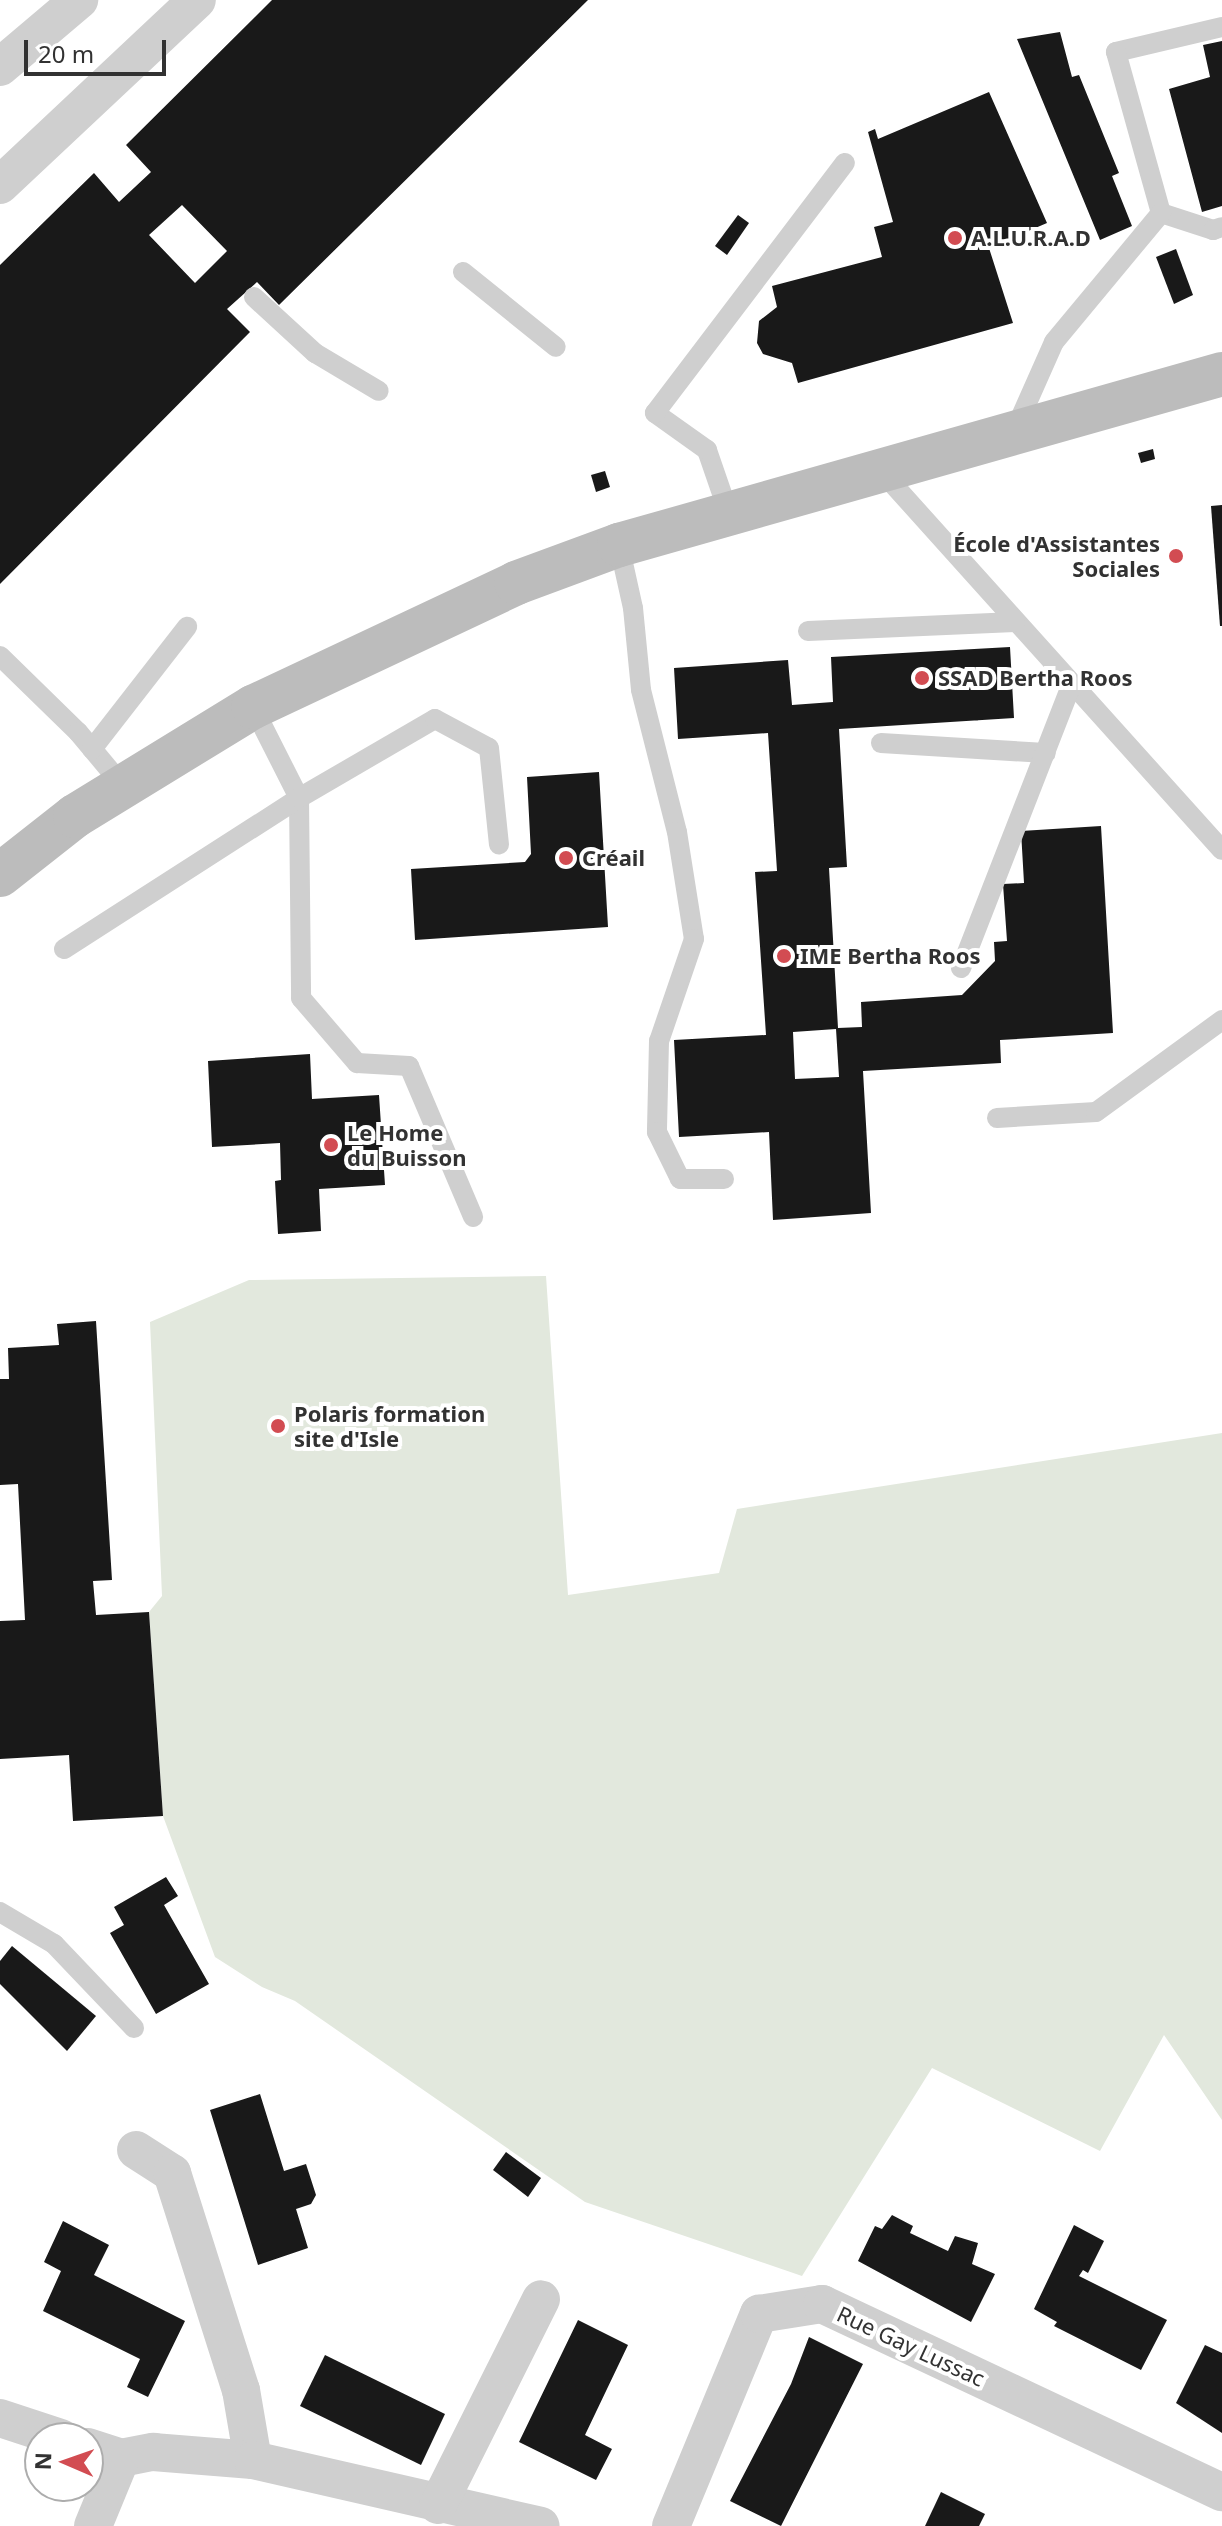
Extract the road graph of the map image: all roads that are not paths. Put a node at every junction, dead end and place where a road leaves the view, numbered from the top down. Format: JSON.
{"nodes":[{"id":1,"x":79,"y":0,"type":"edge"},
{"id":2,"x":197,"y":0,"type":"edge"},
{"id":3,"x":1222,"y":27,"type":"edge"},
{"id":4,"x":0,"y":67,"type":"edge"},
{"id":5,"x":845,"y":163,"type":"dead end"},
{"id":6,"x":0,"y":185,"type":"edge"},
{"id":7,"x":1161,"y":213,"type":"junction"},
{"id":8,"x":1222,"y":227,"type":"edge"},
{"id":9,"x":463,"y":272,"type":"dead end"},
{"id":10,"x":254,"y":297,"type":"dead end"},
{"id":11,"x":556,"y":347,"type":"dead end"},
{"id":12,"x":1222,"y":374,"type":"edge"},
{"id":13,"x":379,"y":391,"type":"dead end"},
{"id":14,"x":1013,"y":435,"type":"junction"},
{"id":15,"x":882,"y":472,"type":"junction"},
{"id":16,"x":729,"y":514,"type":"junction"},
{"id":17,"x":619,"y":545,"type":"junction"},
{"id":18,"x":1015,"y":622,"type":"junction"},
{"id":19,"x":187,"y":627,"type":"dead end"},
{"id":20,"x":808,"y":631,"type":"dead end"},
{"id":21,"x":0,"y":656,"type":"edge"},
{"id":22,"x":1071,"y":686,"type":"junction"},
{"id":23,"x":253,"y":707,"type":"junction"},
{"id":24,"x":881,"y":743,"type":"dead end"},
{"id":25,"x":92,"y":749,"type":"junction"},
{"id":26,"x":1046,"y":753,"type":"junction"},
{"id":27,"x":123,"y":786,"type":"junction"},
{"id":28,"x":299,"y":798,"type":"junction"},
{"id":29,"x":499,"y":844,"type":"dead end"},
{"id":30,"x":1222,"y":850,"type":"edge"},
{"id":31,"x":0,"y":875,"type":"edge"},
{"id":32,"x":64,"y":949,"type":"dead end"},
{"id":33,"x":961,"y":968,"type":"dead end"},
{"id":34,"x":1222,"y":1020,"type":"edge"},
{"id":35,"x":997,"y":1118,"type":"dead end"},
{"id":36,"x":724,"y":1179,"type":"dead end"},
{"id":37,"x":473,"y":1217,"type":"dead end"},
{"id":38,"x":0,"y":1912,"type":"edge"},
{"id":39,"x":134,"y":2028,"type":"dead end"},
{"id":40,"x":136,"y":2150,"type":"dead end"},
{"id":41,"x":541,"y":2299,"type":"dead end"},
{"id":42,"x":0,"y":2418,"type":"edge"},
{"id":43,"x":24,"y":2426,"type":"edge"},
{"id":44,"x":104,"y":2453,"type":"edge"},
{"id":45,"x":253,"y":2460,"type":"junction"},
{"id":46,"x":1222,"y":2492,"type":"edge"},
{"id":47,"x":97,"y":2502,"type":"edge"},
{"id":48,"x":438,"y":2505,"type":"junction"},
{"id":49,"x":93,"y":2526,"type":"edge"},
{"id":50,"x":541,"y":2526,"type":"edge"},
{"id":51,"x":671,"y":2526,"type":"edge"}],
"edges":[{"from":1,"to":4,"type":"street"},
{"from":2,"to":6,"type":"street"},
{"from":3,"to":7,"type":"lane"},
{"from":5,"to":16,"type":"lane"},
{"from":7,"to":8,"type":"lane"},
{"from":7,"to":14,"type":"lane"},
{"from":9,"to":11,"type":"lane"},
{"from":10,"to":13,"type":"lane"},
{"from":12,"to":14,"type":"street"},
{"from":14,"to":15,"type":"street"},
{"from":15,"to":16,"type":"street"},
{"from":15,"to":18,"type":"lane"},
{"from":16,"to":17,"type":"street"},
{"from":17,"to":23,"type":"street"},
{"from":17,"to":36,"type":"lane"},
{"from":18,"to":20,"type":"lane"},
{"from":18,"to":22,"type":"lane"},
{"from":19,"to":25,"type":"lane"},
{"from":21,"to":25,"type":"lane"},
{"from":22,"to":26,"type":"lane"},
{"from":22,"to":30,"type":"lane"},
{"from":23,"to":27,"type":"street"},
{"from":23,"to":28,"type":"lane"},
{"from":24,"to":26,"type":"lane"},
{"from":25,"to":27,"type":"lane"},
{"from":26,"to":33,"type":"lane"},
{"from":27,"to":31,"type":"street"},
{"from":28,"to":29,"type":"lane"},
{"from":28,"to":32,"type":"lane"},
{"from":28,"to":37,"type":"lane"},
{"from":34,"to":35,"type":"lane"},
{"from":38,"to":39,"type":"lane"},
{"from":40,"to":45,"type":"street"},
{"from":41,"to":48,"type":"street"},
{"from":42,"to":43,"type":"street"},
{"from":44,"to":45,"type":"street"},
{"from":45,"to":48,"type":"street"},
{"from":46,"to":51,"type":"street","name":"Rue Gay Lussac"},
{"from":47,"to":49,"type":"street"},
{"from":48,"to":50,"type":"street"}]}
